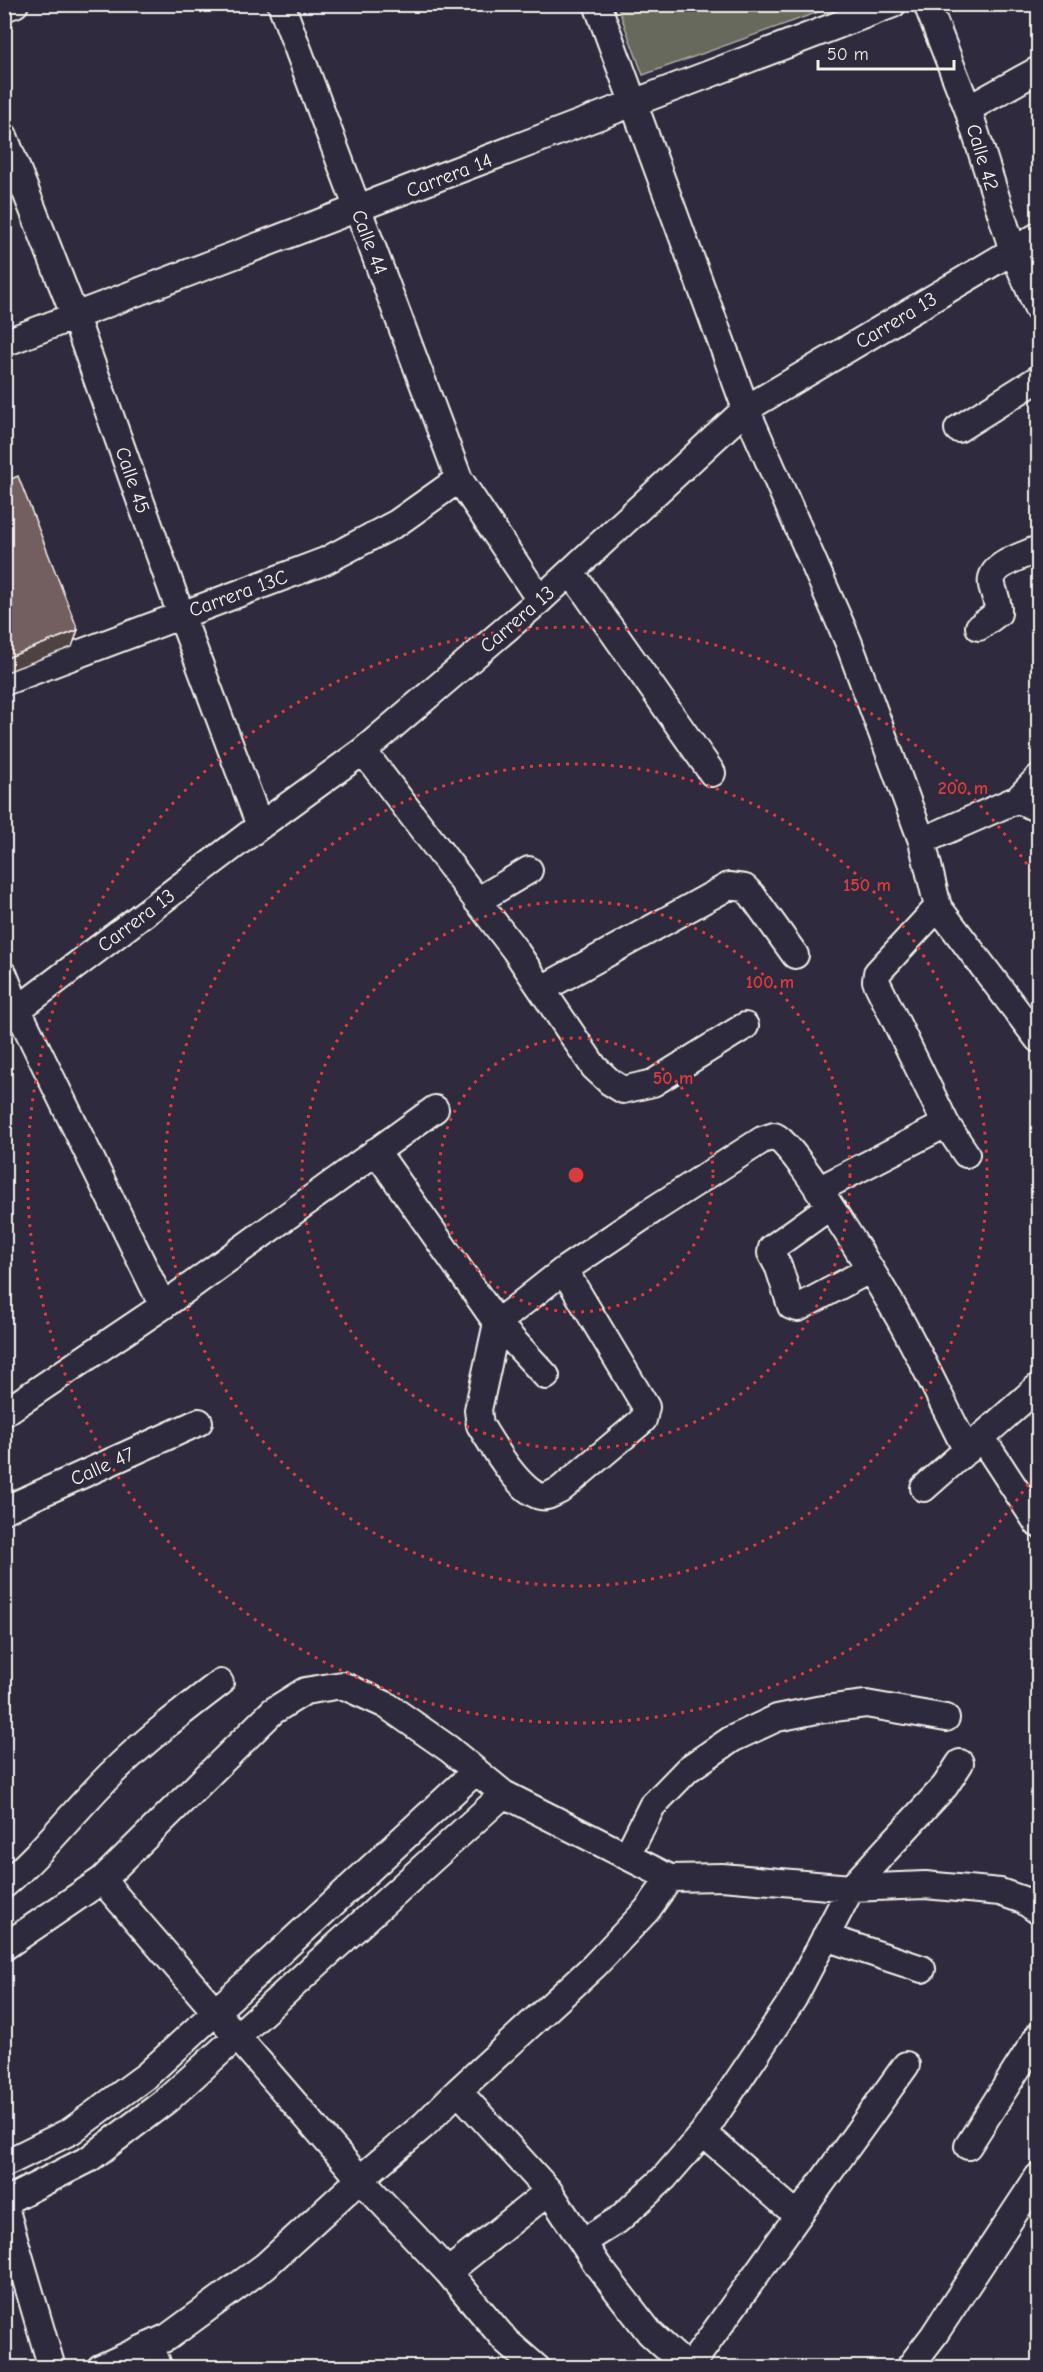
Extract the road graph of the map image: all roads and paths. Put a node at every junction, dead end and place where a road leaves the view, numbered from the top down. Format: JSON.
{"nodes":[{"id":1,"x":15,"y":4,"type":"edge"},
{"id":2,"x":281,"y":4,"type":"edge"},
{"id":3,"x":597,"y":4,"type":"edge"},
{"id":4,"x":893,"y":4,"type":"edge"},
{"id":5,"x":927,"y":4,"type":"edge"},
{"id":6,"x":4,"y":8,"type":"edge"},
{"id":7,"x":1038,"y":69,"type":"edge"},
{"id":8,"x":634,"y":102,"type":"junction"},
{"id":9,"x":968,"y":109,"type":"junction"},
{"id":10,"x":4,"y":136,"type":"edge"},
{"id":11,"x":358,"y":210,"type":"junction"},
{"id":12,"x":1038,"y":236,"type":"edge"},
{"id":13,"x":1013,"y":250,"type":"junction"},
{"id":14,"x":1038,"y":309,"type":"edge"},
{"id":15,"x":75,"y":317,"type":"junction"},
{"id":16,"x":4,"y":343,"type":"edge"},
{"id":17,"x":1038,"y":379,"type":"edge"},
{"id":18,"x":746,"y":409,"type":"junction"},
{"id":19,"x":958,"y":429,"type":"dead end"},
{"id":20,"x":459,"y":479,"type":"junction"},
{"id":21,"x":1038,"y":549,"type":"edge"},
{"id":22,"x":571,"y":572,"type":"junction"},
{"id":23,"x":540,"y":600,"type":"junction"},
{"id":24,"x":181,"y":615,"type":"junction"},
{"id":25,"x":979,"y":627,"type":"dead end"},
{"id":26,"x":4,"y":682,"type":"edge"},
{"id":27,"x":363,"y":752,"type":"junction"},
{"id":28,"x":712,"y":773,"type":"dead end"},
{"id":29,"x":1038,"y":778,"type":"edge"},
{"id":30,"x":1028,"y":804,"type":"edge"},
{"id":31,"x":260,"y":826,"type":"junction"},
{"id":32,"x":922,"y":841,"type":"junction"},
{"id":33,"x":529,"y":870,"type":"dead end"},
{"id":34,"x":477,"y":901,"type":"junction"},
{"id":35,"x":938,"y":907,"type":"junction"},
{"id":36,"x":795,"y":955,"type":"dead end"},
{"id":37,"x":4,"y":975,"type":"edge"},
{"id":38,"x":542,"y":989,"type":"junction"},
{"id":39,"x":11,"y":1015,"type":"edge"},
{"id":40,"x":746,"y":1026,"type":"dead end"},
{"id":41,"x":1038,"y":1040,"type":"edge"},
{"id":42,"x":435,"y":1110,"type":"dead end"},
{"id":43,"x":946,"y":1124,"type":"junction"},
{"id":44,"x":376,"y":1151,"type":"junction"},
{"id":45,"x":966,"y":1154,"type":"dead end"},
{"id":46,"x":824,"y":1198,"type":"junction"},
{"id":47,"x":564,"y":1270,"type":"junction"},
{"id":48,"x":869,"y":1270,"type":"junction"},
{"id":49,"x":163,"y":1306,"type":"junction"},
{"id":50,"x":497,"y":1323,"type":"junction"},
{"id":51,"x":546,"y":1376,"type":"dead end"},
{"id":52,"x":1038,"y":1387,"type":"edge"},
{"id":53,"x":4,"y":1413,"type":"edge"},
{"id":54,"x":199,"y":1422,"type":"dead end"},
{"id":55,"x":975,"y":1445,"type":"junction"},
{"id":56,"x":924,"y":1488,"type":"dead end"},
{"id":57,"x":4,"y":1510,"type":"edge"},
{"id":58,"x":1038,"y":1524,"type":"edge"},
{"id":59,"x":220,"y":1683,"type":"dead end"},
{"id":60,"x":946,"y":1718,"type":"dead end"},
{"id":61,"x":960,"y":1763,"type":"dead end"},
{"id":62,"x":476,"y":1771,"type":"junction"},
{"id":63,"x":504,"y":1794,"type":"junction"},
{"id":64,"x":627,"y":1856,"type":"junction"},
{"id":65,"x":670,"y":1878,"type":"junction"},
{"id":66,"x":102,"y":1880,"type":"junction"},
{"id":67,"x":4,"y":1885,"type":"edge"},
{"id":68,"x":851,"y":1888,"type":"junction"},
{"id":69,"x":1033,"y":1898,"type":"edge"},
{"id":70,"x":825,"y":1937,"type":"junction"},
{"id":71,"x":4,"y":1947,"type":"edge"},
{"id":72,"x":922,"y":1969,"type":"dead end"},
{"id":73,"x":216,"y":2011,"type":"junction"},
{"id":74,"x":237,"y":2035,"type":"junction"},
{"id":75,"x":1038,"y":2036,"type":"edge"},
{"id":76,"x":906,"y":2065,"type":"dead end"},
{"id":77,"x":458,"y":2091,"type":"junction"},
{"id":78,"x":703,"y":2133,"type":"junction"},
{"id":79,"x":969,"y":2146,"type":"dead end"},
{"id":80,"x":4,"y":2164,"type":"edge"},
{"id":81,"x":1038,"y":2177,"type":"edge"},
{"id":82,"x":360,"y":2179,"type":"junction"},
{"id":83,"x":549,"y":2191,"type":"junction"},
{"id":84,"x":4,"y":2203,"type":"edge"},
{"id":85,"x":798,"y":2216,"type":"junction"},
{"id":86,"x":583,"y":2242,"type":"junction"},
{"id":87,"x":448,"y":2272,"type":"junction"},
{"id":88,"x":155,"y":2356,"type":"edge"},
{"id":89,"x":52,"y":2367,"type":"edge"},
{"id":90,"x":100,"y":2367,"type":"edge"},
{"id":91,"x":537,"y":2367,"type":"edge"},
{"id":92,"x":688,"y":2367,"type":"edge"},
{"id":93,"x":909,"y":2367,"type":"edge"}],
"edges":[{"from":1,"to":6,"type":"street"},
{"from":2,"to":11,"type":"street","name":"Calle 44"},
{"from":3,"to":8,"type":"street"},
{"from":4,"to":8,"type":"street","name":"Carrera 14"},
{"from":5,"to":9,"type":"street","name":"Calle 42"},
{"from":7,"to":9,"type":"street"},
{"from":8,"to":11,"type":"street","name":"Carrera 14"},
{"from":8,"to":18,"type":"street"},
{"from":9,"to":13,"type":"street","name":"Calle 42"},
{"from":10,"to":15,"type":"street","name":"Calle 45"},
{"from":11,"to":15,"type":"street","name":"Carrera 14"},
{"from":11,"to":20,"type":"street","name":"Calle 44"},
{"from":12,"to":13,"type":"street","name":"Carrera 13"},
{"from":13,"to":14,"type":"street","name":"Calle 42"},
{"from":13,"to":18,"type":"street","name":"Carrera 13"},
{"from":15,"to":16,"type":"street","name":"Carrera 14"},
{"from":15,"to":24,"type":"street","name":"Calle 45"},
{"from":17,"to":19,"type":"street"},
{"from":18,"to":22,"type":"street","name":"Carrera 13"},
{"from":18,"to":32,"type":"street"},
{"from":20,"to":23,"type":"street","name":"Calle 44"},
{"from":20,"to":24,"type":"street","name":"Carrera 13C"},
{"from":21,"to":25,"type":"street"},
{"from":22,"to":23,"type":"street","name":"Carrera 13"},
{"from":22,"to":28,"type":"street"},
{"from":23,"to":27,"type":"street","name":"Carrera 13"},
{"from":24,"to":26,"type":"street","name":"Carrera 13C"},
{"from":24,"to":31,"type":"street","name":"Calle 45"},
{"from":27,"to":31,"type":"street","name":"Carrera 13"},
{"from":27,"to":34,"type":"street"},
{"from":29,"to":30,"type":"street"},
{"from":30,"to":32,"type":"street"},
{"from":31,"to":39,"type":"street","name":"Carrera 13"},
{"from":32,"to":35,"type":"street"},
{"from":33,"to":34,"type":"street"},
{"from":34,"to":38,"type":"street"},
{"from":35,"to":41,"type":"street"},
{"from":35,"to":43,"type":"street"},
{"from":36,"to":38,"type":"street"},
{"from":37,"to":39,"type":"street"},
{"from":38,"to":40,"type":"street"},
{"from":39,"to":49,"type":"street"},
{"from":42,"to":44,"type":"street"},
{"from":43,"to":45,"type":"street"},
{"from":43,"to":46,"type":"street"},
{"from":44,"to":49,"type":"street"},
{"from":44,"to":50,"type":"street"},
{"from":46,"to":47,"type":"street"},
{"from":46,"to":48,"type":"street"},
{"from":46,"to":48,"type":"street"},
{"from":47,"to":50,"type":"street"},
{"from":47,"to":50,"type":"street"},
{"from":48,"to":55,"type":"street"},
{"from":49,"to":53,"type":"street"},
{"from":50,"to":51,"type":"street"},
{"from":52,"to":55,"type":"street"},
{"from":54,"to":57,"type":"street","name":"Calle 47"},
{"from":55,"to":56,"type":"street"},
{"from":55,"to":58,"type":"street"},
{"from":59,"to":67,"type":"street"},
{"from":60,"to":64,"type":"street"},
{"from":61,"to":68,"type":"street"},
{"from":62,"to":63,"type":"street"},
{"from":62,"to":66,"type":"street"},
{"from":62,"to":73,"type":"street"},
{"from":63,"to":64,"type":"street"},
{"from":63,"to":74,"type":"street"},
{"from":64,"to":65,"type":"street"},
{"from":65,"to":68,"type":"street"},
{"from":65,"to":77,"type":"street"},
{"from":66,"to":71,"type":"street"},
{"from":66,"to":73,"type":"street"},
{"from":68,"to":69,"type":"street"},
{"from":68,"to":70,"type":"street"},
{"from":70,"to":72,"type":"street"},
{"from":70,"to":78,"type":"street"},
{"from":73,"to":74,"type":"street"},
{"from":73,"to":80,"type":"street"},
{"from":74,"to":82,"type":"street"},
{"from":74,"to":84,"type":"street"},
{"from":75,"to":79,"type":"street"},
{"from":76,"to":85,"type":"street"},
{"from":77,"to":82,"type":"street"},
{"from":77,"to":83,"type":"street"},
{"from":78,"to":85,"type":"street"},
{"from":78,"to":86,"type":"street"},
{"from":81,"to":93,"type":"street"},
{"from":82,"to":87,"type":"street"},
{"from":82,"to":88,"type":"street"},
{"from":83,"to":86,"type":"street"},
{"from":83,"to":87,"type":"street"},
{"from":84,"to":89,"type":"street"},
{"from":85,"to":92,"type":"street"},
{"from":86,"to":92,"type":"street"},
{"from":87,"to":91,"type":"street"},
{"from":88,"to":90,"type":"street"}]}
